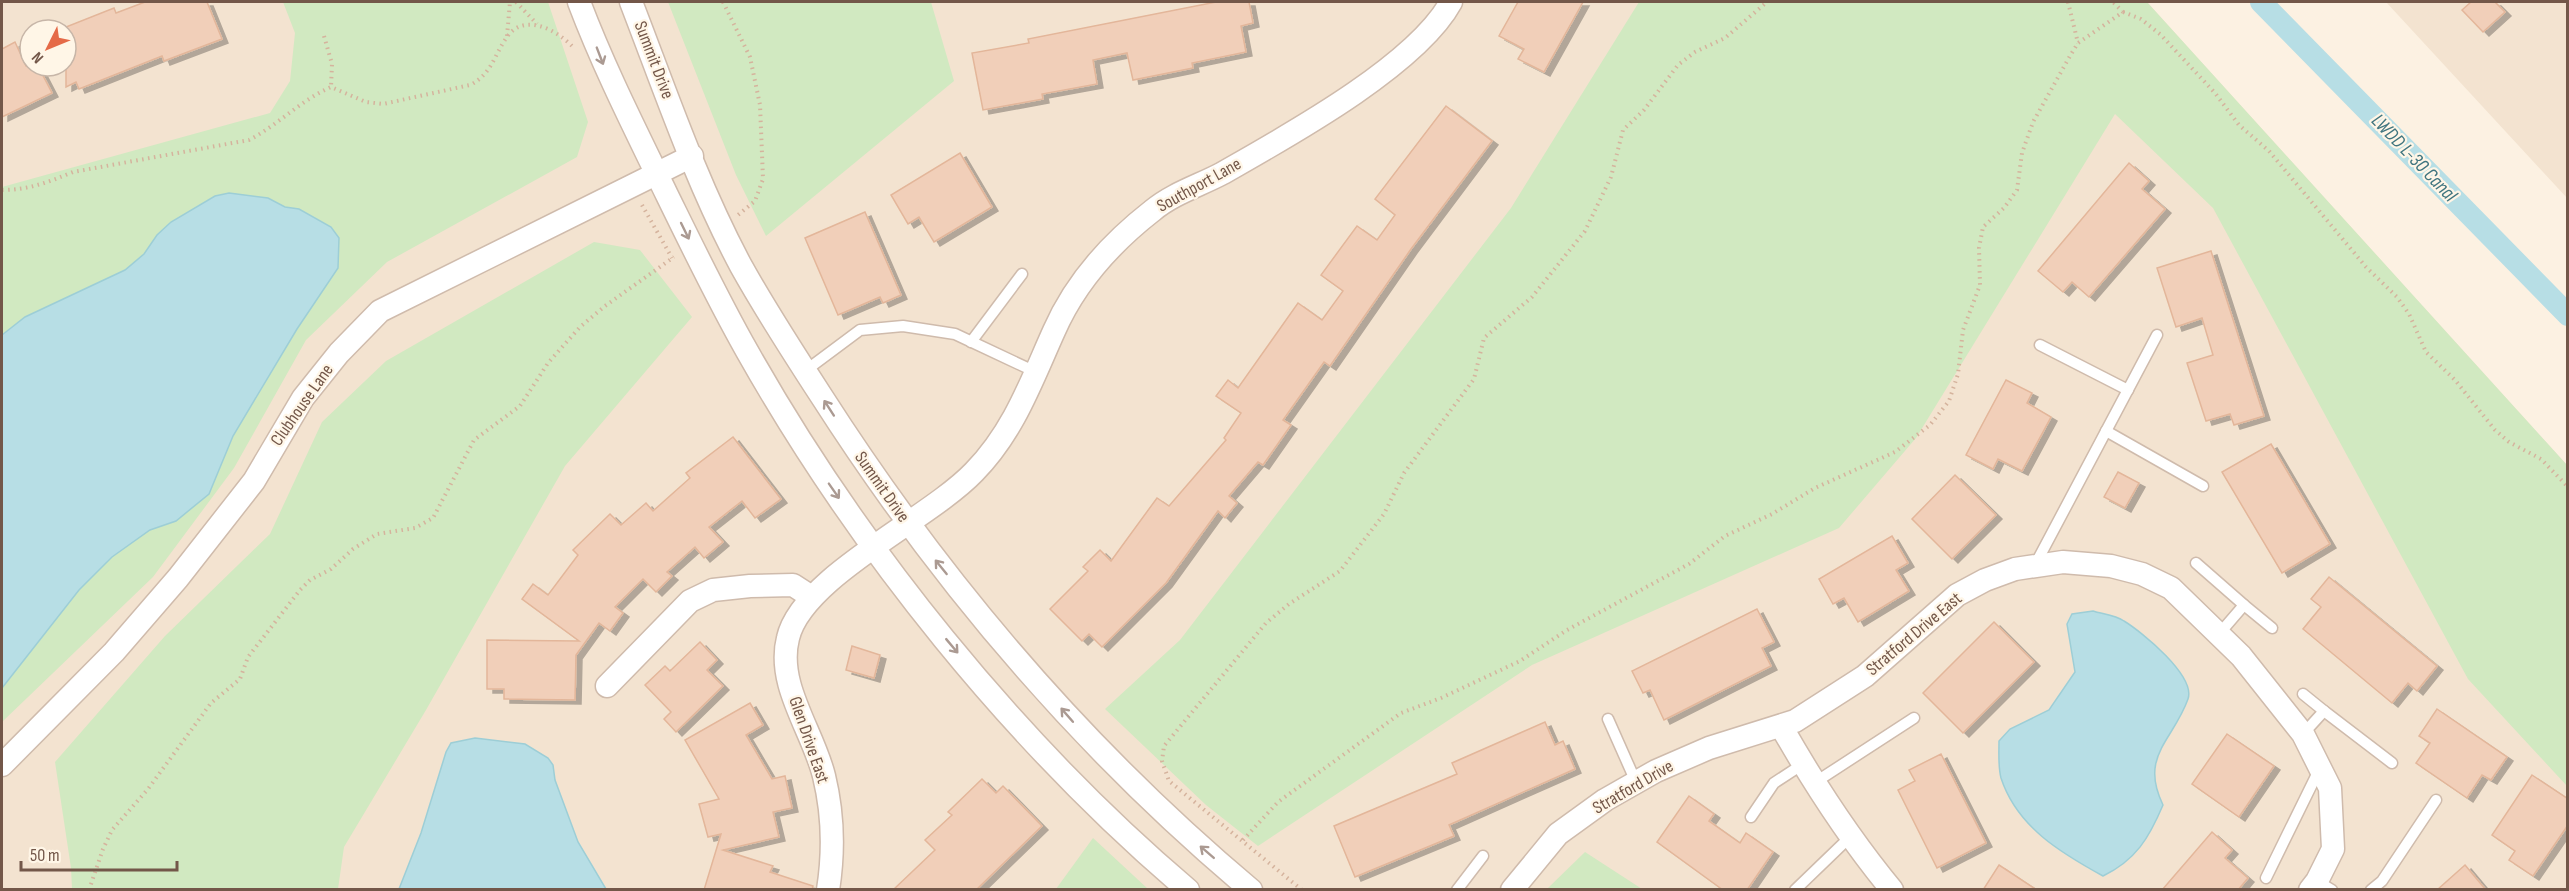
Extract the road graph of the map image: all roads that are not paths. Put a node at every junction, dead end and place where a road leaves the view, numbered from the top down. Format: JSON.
{"nodes":[{"id":1,"x":579,"y":2,"type":"edge"},
{"id":2,"x":631,"y":2,"type":"edge"},
{"id":3,"x":1451,"y":2,"type":"edge"},
{"id":4,"x":692,"y":156,"type":"junction"},
{"id":5,"x":656,"y":173,"type":"junction"},
{"id":6,"x":1022,"y":274,"type":"dead end"},
{"id":7,"x":2157,"y":335,"type":"dead end"},
{"id":8,"x":970,"y":342,"type":"junction"},
{"id":9,"x":2040,"y":345,"type":"dead end"},
{"id":10,"x":805,"y":371,"type":"junction"},
{"id":11,"x":1038,"y":373,"type":"junction"},
{"id":12,"x":2128,"y":390,"type":"junction"},
{"id":13,"x":2106,"y":431,"type":"junction"},
{"id":14,"x":2203,"y":486,"type":"dead end"},
{"id":15,"x":908,"y":524,"type":"junction"},
{"id":16,"x":874,"y":548,"type":"junction"},
{"id":17,"x":2196,"y":563,"type":"dead end"},
{"id":18,"x":2035,"y":566,"type":"junction"},
{"id":19,"x":810,"y":596,"type":"junction"},
{"id":20,"x":2244,"y":605,"type":"junction"},
{"id":21,"x":2272,"y":628,"type":"dead end"},
{"id":22,"x":2219,"y":634,"type":"junction"},
{"id":23,"x":607,"y":686,"type":"dead end"},
{"id":24,"x":2303,"y":693,"type":"dead end"},
{"id":25,"x":2324,"y":711,"type":"junction"},
{"id":26,"x":1914,"y":718,"type":"dead end"},
{"id":27,"x":1608,"y":719,"type":"dead end"},
{"id":28,"x":1781,"y":726,"type":"junction"},
{"id":29,"x":2303,"y":734,"type":"junction"},
{"id":30,"x":2392,"y":763,"type":"dead end"},
{"id":31,"x":2,"y":765,"type":"edge"},
{"id":32,"x":2320,"y":767,"type":"junction"},
{"id":33,"x":1808,"y":773,"type":"junction"},
{"id":34,"x":1636,"y":783,"type":"junction"},
{"id":35,"x":2436,"y":800,"type":"dead end"},
{"id":36,"x":1750,"y":817,"type":"dead end"},
{"id":37,"x":1850,"y":837,"type":"junction"},
{"id":38,"x":1483,"y":856,"type":"dead end"},
{"id":39,"x":2266,"y":878,"type":"dead end"},
{"id":40,"x":2320,"y":887,"type":"edge"},
{"id":41,"x":828,"y":890,"type":"edge"},
{"id":42,"x":1188,"y":890,"type":"edge"},
{"id":43,"x":1251,"y":890,"type":"edge"},
{"id":44,"x":1457,"y":890,"type":"edge"},
{"id":45,"x":1512,"y":890,"type":"edge"},
{"id":46,"x":1795,"y":890,"type":"edge"},
{"id":47,"x":1892,"y":890,"type":"edge"},
{"id":48,"x":2371,"y":890,"type":"edge"}],
"edges":[{"from":1,"to":5,"type":"street","one_way":true},
{"from":2,"to":4,"type":"street","name":"Summit Drive"},
{"from":3,"to":11,"type":"street","name":"Southport Lane"},
{"from":4,"to":5,"type":"street","name":"Clubhouse Lane"},
{"from":4,"to":10,"type":"street","name":"Summit Drive"},
{"from":5,"to":16,"type":"street","one_way":true},
{"from":5,"to":31,"type":"street","name":"Clubhouse Lane"},
{"from":6,"to":8,"type":"lane"},
{"from":7,"to":12,"type":"lane"},
{"from":8,"to":10,"type":"lane"},
{"from":8,"to":11,"type":"lane"},
{"from":9,"to":12,"type":"lane"},
{"from":15,"to":10,"type":"street","name":"Summit Drive","one_way":true},
{"from":11,"to":15,"type":"street","name":"Southport Lane"},
{"from":12,"to":13,"type":"lane"},
{"from":13,"to":14,"type":"lane"},
{"from":13,"to":18,"type":"lane"},
{"from":15,"to":16,"type":"street","name":"Glen Drive East"},
{"from":43,"to":15,"type":"street","name":"Summit Drive","one_way":true},
{"from":16,"to":19,"type":"street","name":"Glen Drive East"},
{"from":16,"to":42,"type":"street","one_way":true},
{"from":17,"to":20,"type":"lane"},
{"from":18,"to":22,"type":"street","name":"Stratford Drive East"},
{"from":18,"to":28,"type":"street","name":"Stratford Drive East"},
{"from":19,"to":23,"type":"street"},
{"from":19,"to":41,"type":"street","name":"Glen Drive East"},
{"from":20,"to":21,"type":"lane"},
{"from":20,"to":22,"type":"lane"},
{"from":22,"to":29,"type":"street","name":"Stratford Drive East"},
{"from":24,"to":25,"type":"lane"},
{"from":25,"to":29,"type":"lane"},
{"from":25,"to":30,"type":"lane"},
{"from":26,"to":33,"type":"lane"},
{"from":27,"to":34,"type":"lane"},
{"from":28,"to":33,"type":"street"},
{"from":28,"to":34,"type":"street","name":"Stratford Drive"},
{"from":29,"to":32,"type":"street","name":"Stratford Drive East"},
{"from":32,"to":39,"type":"lane"},
{"from":32,"to":40,"type":"street","name":"Stratford Drive East"},
{"from":33,"to":36,"type":"lane"},
{"from":33,"to":37,"type":"street"},
{"from":34,"to":45,"type":"street","name":"Stratford Drive"},
{"from":35,"to":48,"type":"lane"},
{"from":37,"to":46,"type":"lane"},
{"from":37,"to":47,"type":"street"},
{"from":38,"to":44,"type":"lane"}]}
